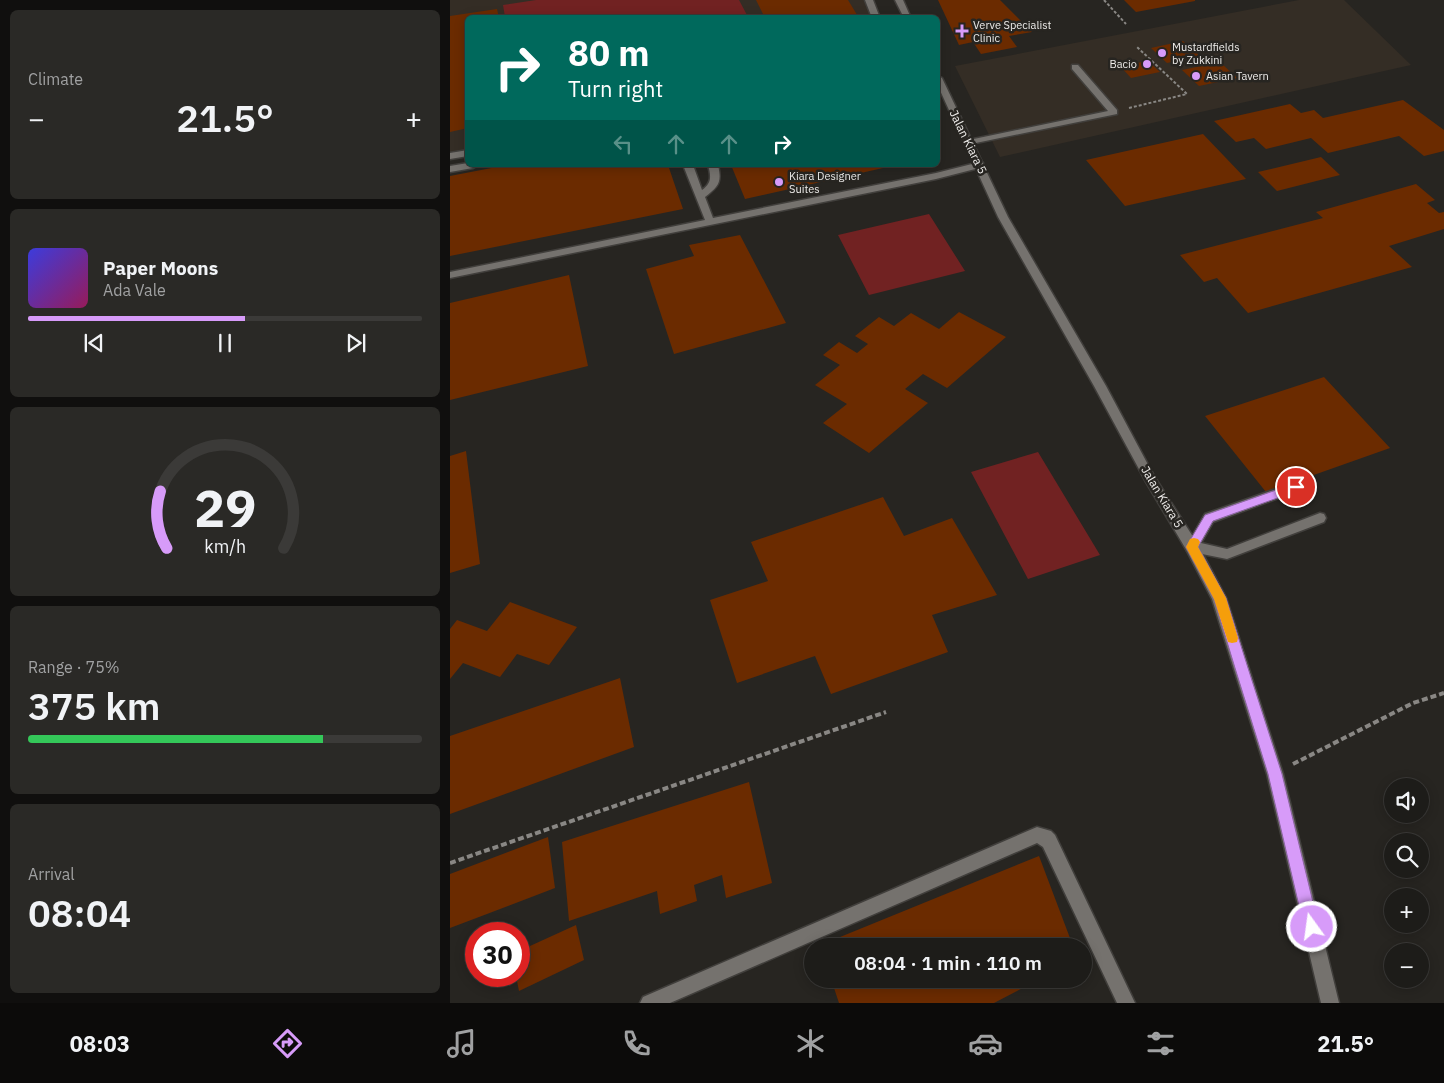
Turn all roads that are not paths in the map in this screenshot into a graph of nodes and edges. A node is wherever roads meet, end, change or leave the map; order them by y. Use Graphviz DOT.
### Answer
graph roads {
  1 [pos="869,0"];
  2 [pos="899,0"];
  3 [pos="875,15"];
  4 [pos="906,15"];
  5 [pos="1074,67"];
  6 [pos="940,82"];
  7 [pos="969,143"];
  8 [pos="465,153"];
  9 [pos="450,156"];
  10 [pos="980,165"];
  11 [pos="465,166"];
  12 [pos="689,167"];
  13 [pos="714,167"];
  14 [pos="931,167"];
  15 [pos="450,169"];
  16 [pos="936,176"];
  17 [pos="700,196"];
  18 [pos="710,222"];
  19 [pos="450,275"];
  20 [pos="1296,487"];
  21 [pos="1320,518"];
  22 [pos="1192,547"];
  23 [pos="650,1003"];
  24 [pos="1126,1003"];
  25 [pos="1330,1003"];
  1 -- 3 [label="street"];
  2 -- 4 [label="street"];
  5 -- 7 [label="street"];
  6 -- 7 [label="street, Jalan Kiara 5"];
  7 -- 10 [label="street, Jalan Kiara 5"];
  8 -- 9 [label="street"];
  10 -- 16 [label="street"];
  10 -- 22 [label="street, Jalan Kiara 5"];
  11 -- 15 [label="street"];
  12 -- 17 [label="street"];
  13 -- 17 [label="street"];
  14 -- 16 [label="street"];
  16 -- 18 [label="street"];
  17 -- 18 [label="street"];
  18 -- 19 [label="street"];
  20 -- 22 [label="street"];
  21 -- 22 [label="street"];
  22 -- 25 [label="street, Jalan Kiara 5"];
  23 -- 24 [label="street"];
}
